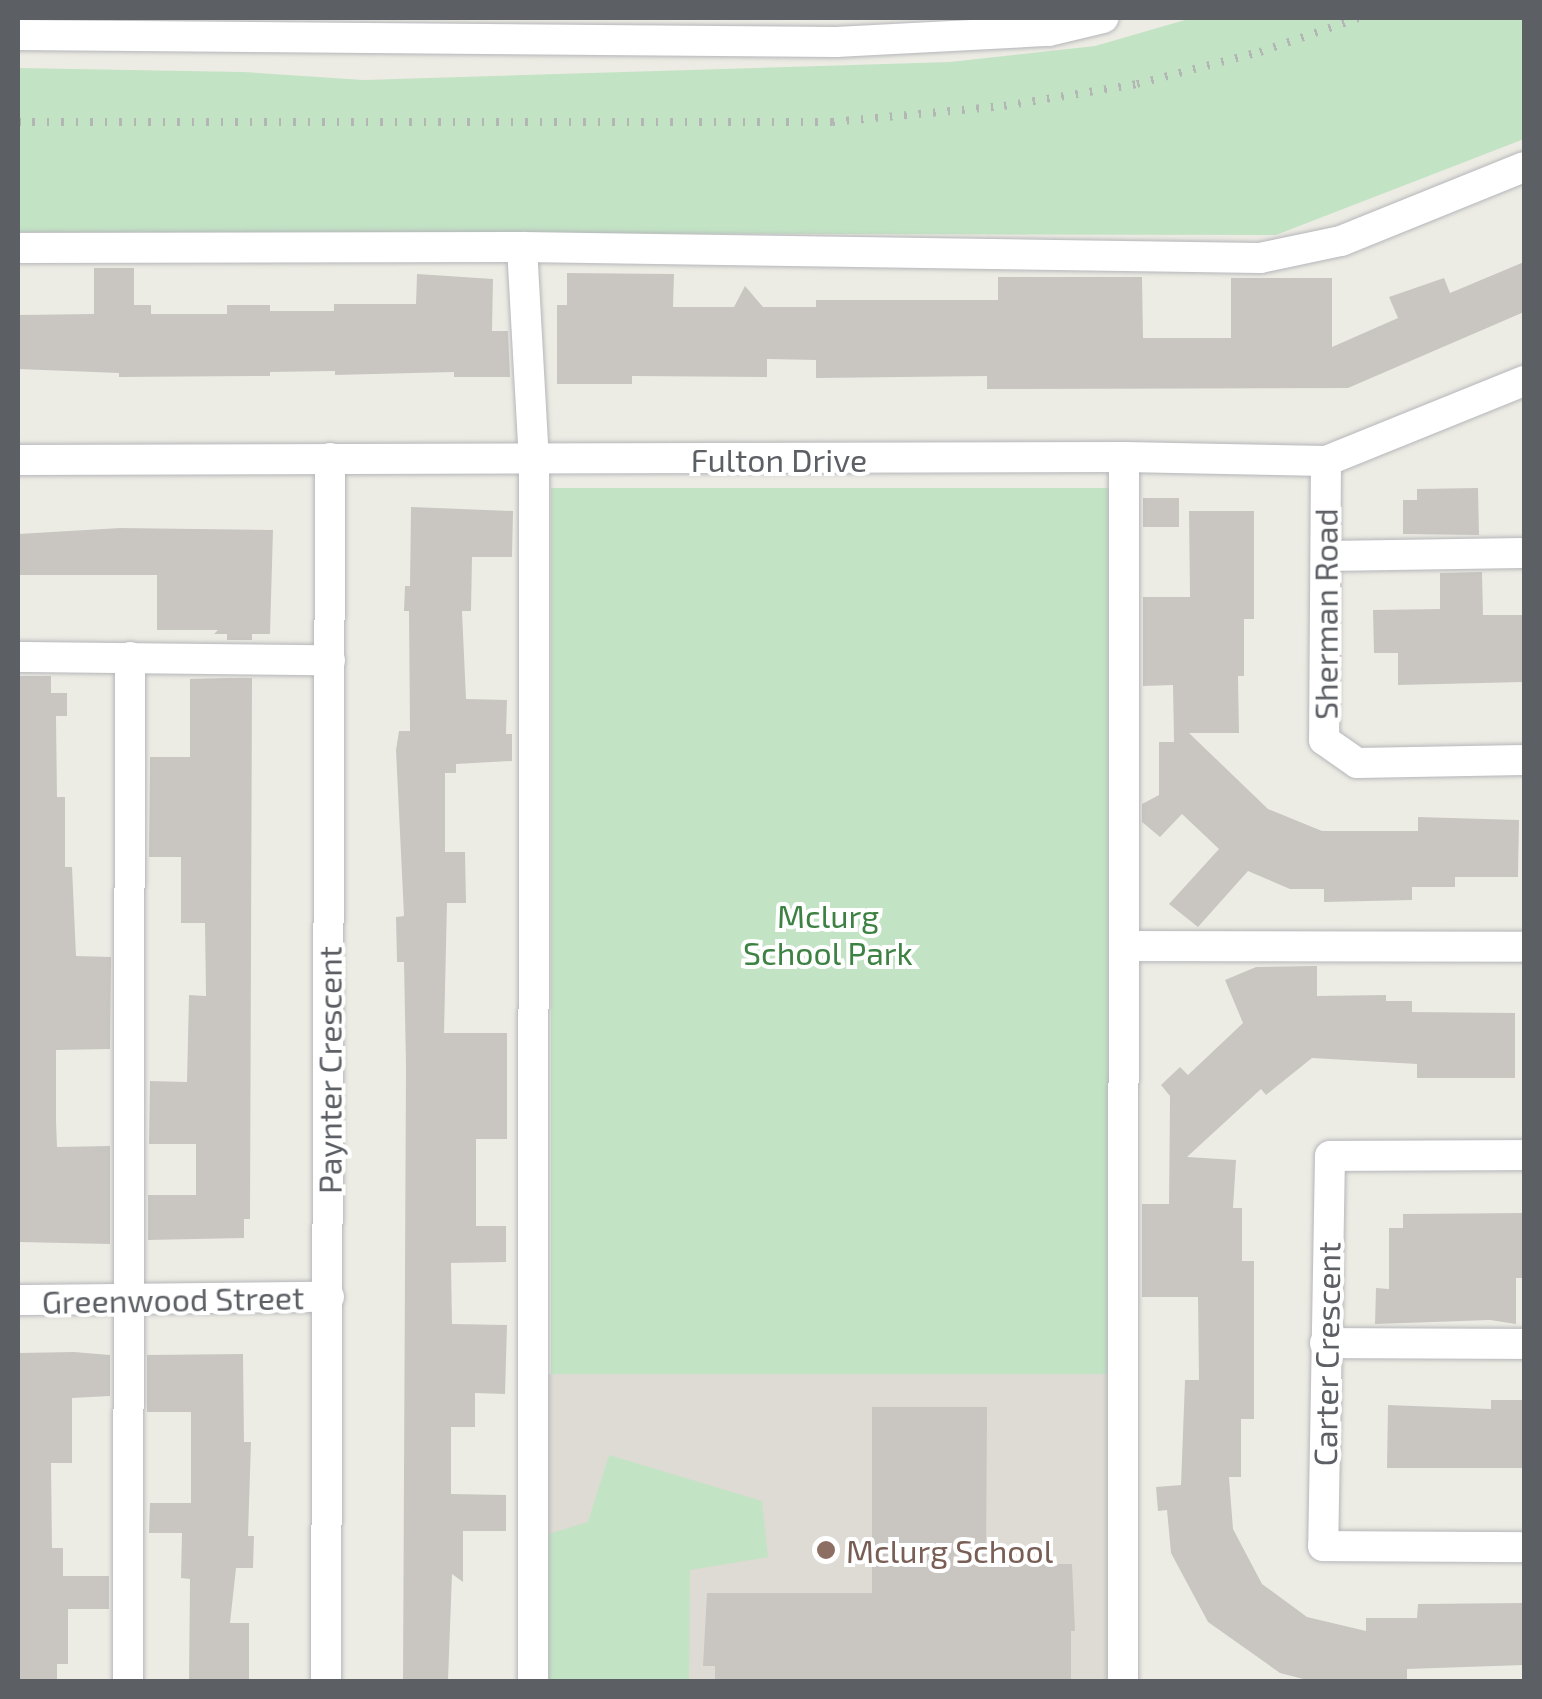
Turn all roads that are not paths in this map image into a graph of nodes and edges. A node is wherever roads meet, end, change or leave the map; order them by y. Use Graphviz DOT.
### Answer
graph roads {
  1 [pos="1103,18"];
  2 [pos="836,30"];
  3 [pos="18,35"];
  4 [pos="1524,167"];
  5 [pos="522,247"];
  6 [pos="18,248"];
  7 [pos="1524,382"];
  8 [pos="1124,457"];
  9 [pos="330,458"];
  10 [pos="18,460"];
  11 [pos="534,460"];
  12 [pos="1326,461"];
  13 [pos="1524,553"];
  14 [pos="1326,556"];
  15 [pos="18,656"];
  16 [pos="130,657"];
  17 [pos="330,660"];
  18 [pos="1524,760"];
  19 [pos="1124,946"];
  20 [pos="1524,947"];
  21 [pos="1524,1155"];
  22 [pos="328,1297"];
  23 [pos="127,1299"];
  24 [pos="18,1300"];
  25 [pos="1325,1343"];
  26 [pos="1524,1344"];
  27 [pos="1524,1547"];
  28 [pos="128,1682"];
  29 [pos="326,1682"];
  30 [pos="533,1682"];
  31 [pos="1123,1682"];
  1 -- 2 [label="street"];
  2 -- 3 [label="street"];
  4 -- 5 [label="street"];
  5 -- 6 [label="street"];
  5 -- 11 [label="street"];
  7 -- 12 [label="street, Fulton Drive"];
  8 -- 11 [label="street, Fulton Drive"];
  8 -- 12 [label="street, Fulton Drive"];
  8 -- 19 [label="street"];
  9 -- 10 [label="street, Fulton Drive"];
  9 -- 11 [label="street, Fulton Drive"];
  9 -- 17 [label="street, Paynter Crescent"];
  11 -- 30 [label="street"];
  12 -- 14 [label="street, Sherman Road"];
  13 -- 14 [label="street"];
  14 -- 18 [label="street, Sherman Road"];
  15 -- 16 [label="street"];
  16 -- 17 [label="street"];
  16 -- 23 [label="street"];
  17 -- 22 [label="street, Paynter Crescent"];
  19 -- 20 [label="street"];
  19 -- 31 [label="street"];
  21 -- 25 [label="street, Carter Crescent"];
  22 -- 23 [label="street, Greenwood Street"];
  22 -- 29 [label="street, Paynter Crescent"];
  23 -- 24 [label="street, Greenwood Street"];
  23 -- 28 [label="street"];
  25 -- 26 [label="street"];
  25 -- 27 [label="street, Carter Crescent"];
}
